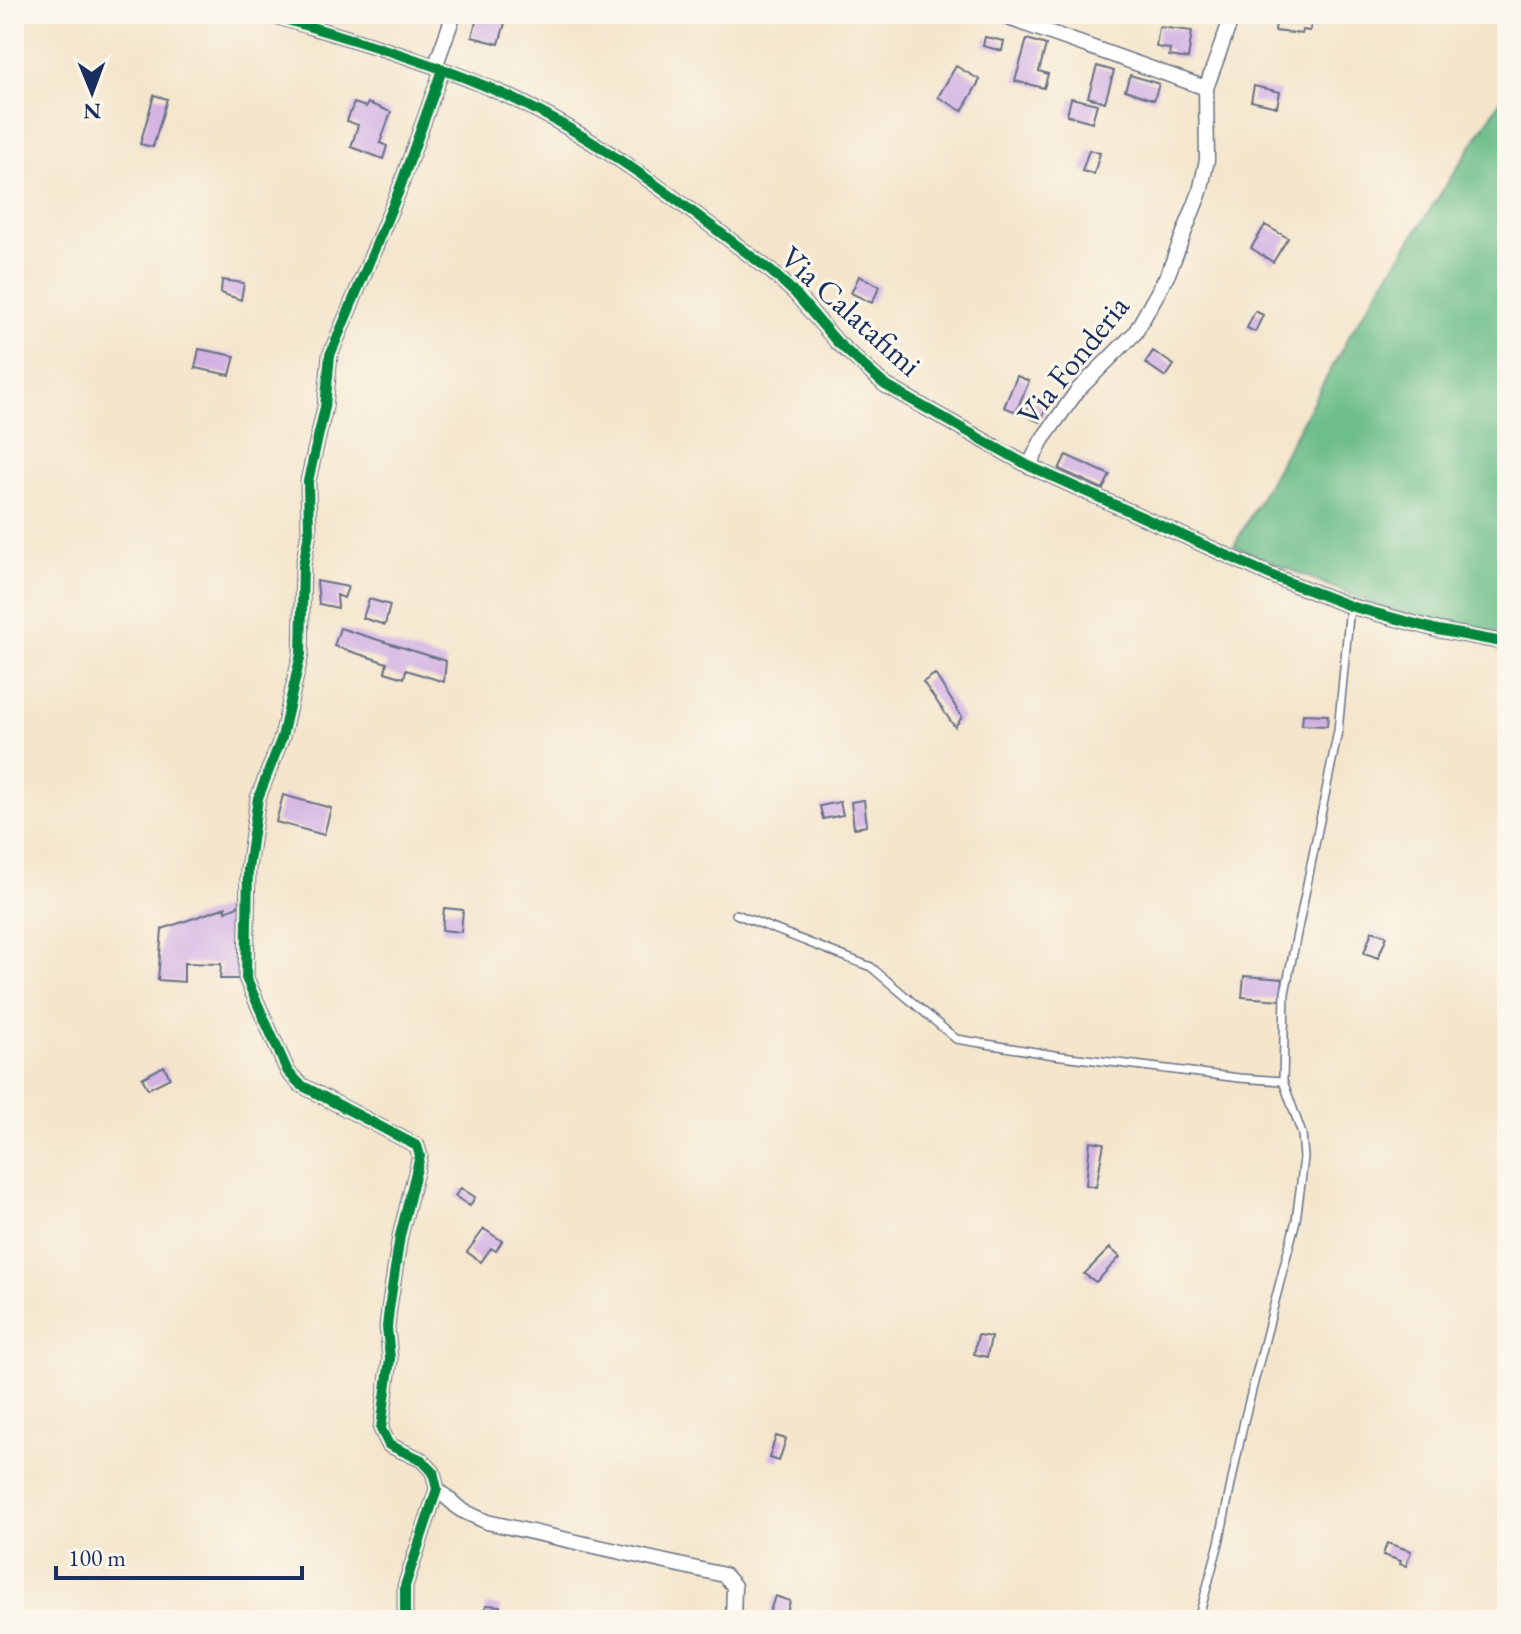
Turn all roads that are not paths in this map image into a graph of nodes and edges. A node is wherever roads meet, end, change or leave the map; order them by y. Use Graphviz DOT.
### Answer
graph roads {
  1 [pos="268,14"];
  2 [pos="454,14"];
  3 [pos="997,14"];
  4 [pos="1233,14"];
  5 [pos="438,69"];
  6 [pos="1206,88"];
  7 [pos="1029,466"];
  8 [pos="1350,606"];
  9 [pos="1507,643"];
  10 [pos="736,914"];
  11 [pos="1283,1081"];
  12 [pos="437,1489"];
  13 [pos="405,1620"];
  14 [pos="733,1620"];
  15 [pos="1198,1620"];
  1 -- 5 [label="street, Via Calatafimi"];
  2 -- 5 [label="street"];
  3 -- 6 [label="street"];
  4 -- 6 [label="street, Via Fonderia"];
  5 -- 7 [label="street, Via Calatafimi"];
  5 -- 12 [label="street"];
  6 -- 7 [label="street, Via Fonderia"];
  7 -- 8 [label="street, Via Calatafimi"];
  8 -- 9 [label="street, Via Calatafimi"];
  8 -- 11 [label="lane"];
  10 -- 11 [label="lane"];
  11 -- 15 [label="lane"];
  12 -- 13 [label="street"];
  12 -- 14 [label="street"];
}
